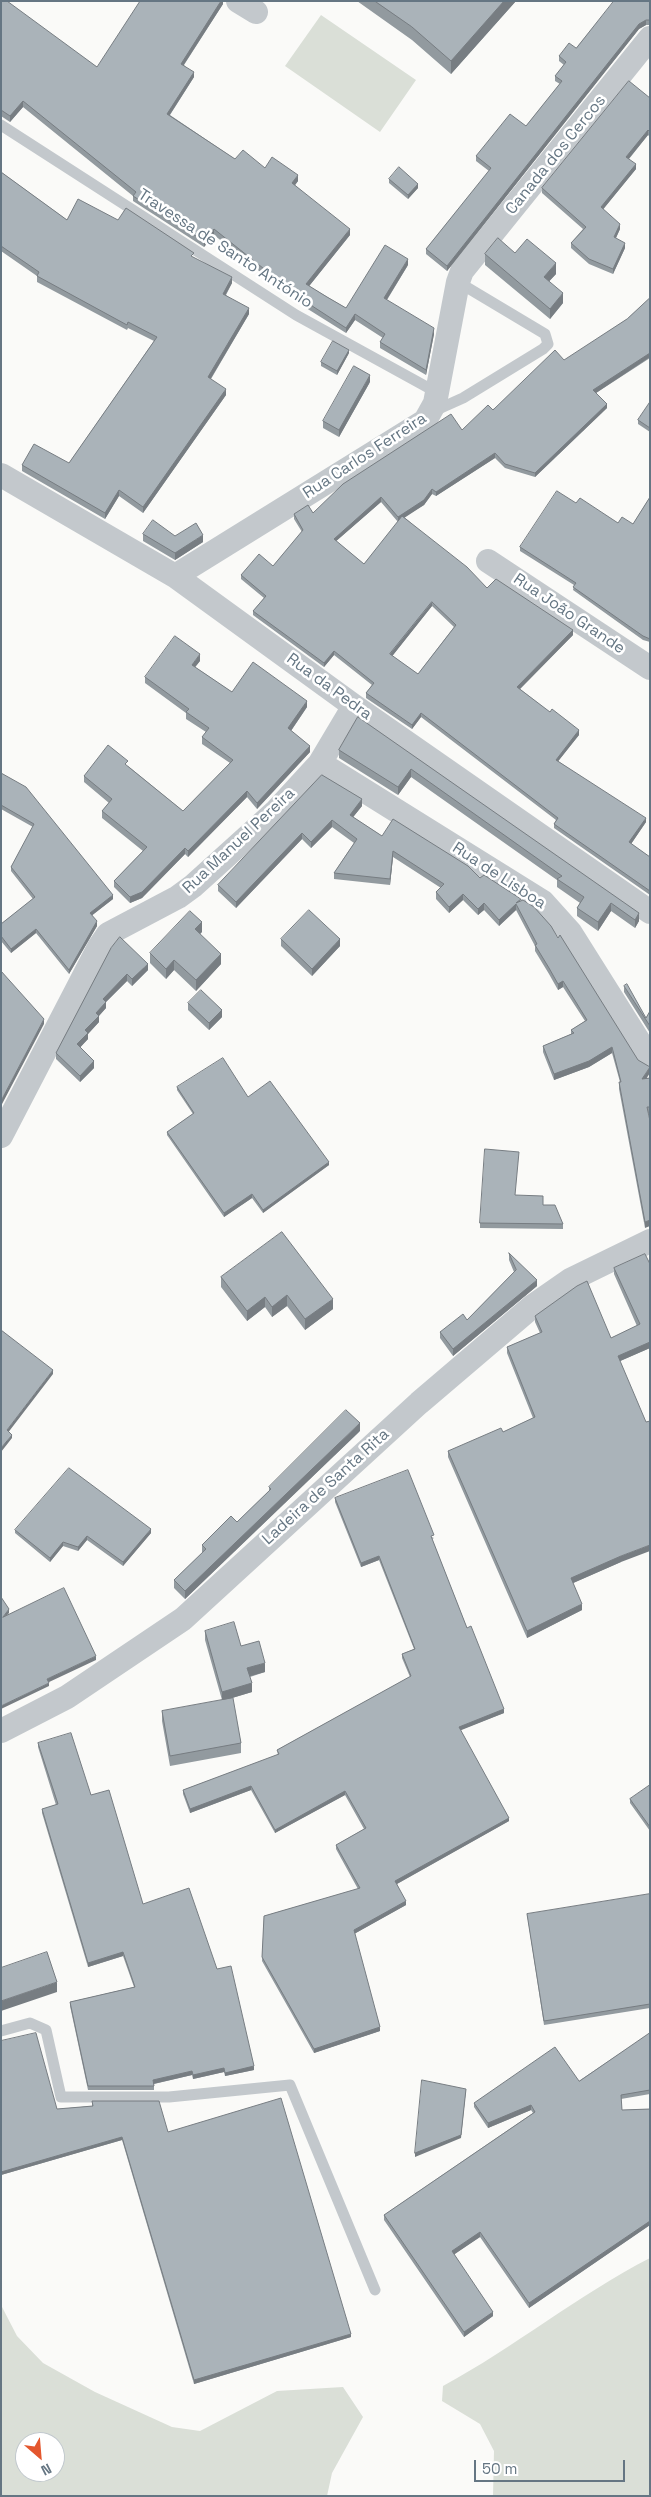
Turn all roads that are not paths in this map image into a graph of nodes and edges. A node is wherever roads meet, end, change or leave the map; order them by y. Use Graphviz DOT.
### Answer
graph roads {
  1 [pos="650,38"];
  2 [pos="1,125"];
  3 [pos="460,277"];
  4 [pos="434,402"];
  5 [pos="1,475"];
  6 [pos="488,560"];
  7 [pos="175,576"];
  8 [pos="650,668"];
  9 [pos="354,706"];
  10 [pos="320,763"];
  11 [pos="650,912"];
  12 [pos="650,1059"];
  13 [pos="1,1136"];
  14 [pos="650,1241"];
  15 [pos="1,1731"];
  16 [pos="1,2031"];
  17 [pos="375,2290"];
  1 -- 3 [label="street, Canada dos Cercos"];
  2 -- 4 [label="lane, Travessa de Santo António"];
  3 -- 4 [label="street, Rua Carlos Ferreira"];
  3 -- 4 [label="lane"];
  4 -- 7 [label="street, Rua Carlos Ferreira"];
  5 -- 7 [label="street, Rua da Pedra"];
  6 -- 8 [label="street, Rua João Grande"];
  7 -- 9 [label="street, Rua da Pedra"];
  9 -- 10 [label="street, Rua Manuel Pereira"];
  9 -- 11 [label="street, Rua da Pedra"];
  10 -- 12 [label="street, Rua de Lisboa"];
  10 -- 13 [label="street, Rua Manuel Pereira"];
  14 -- 15 [label="street, Ladeira de Santa Rita"];
  16 -- 17 [label="lane"];
}
